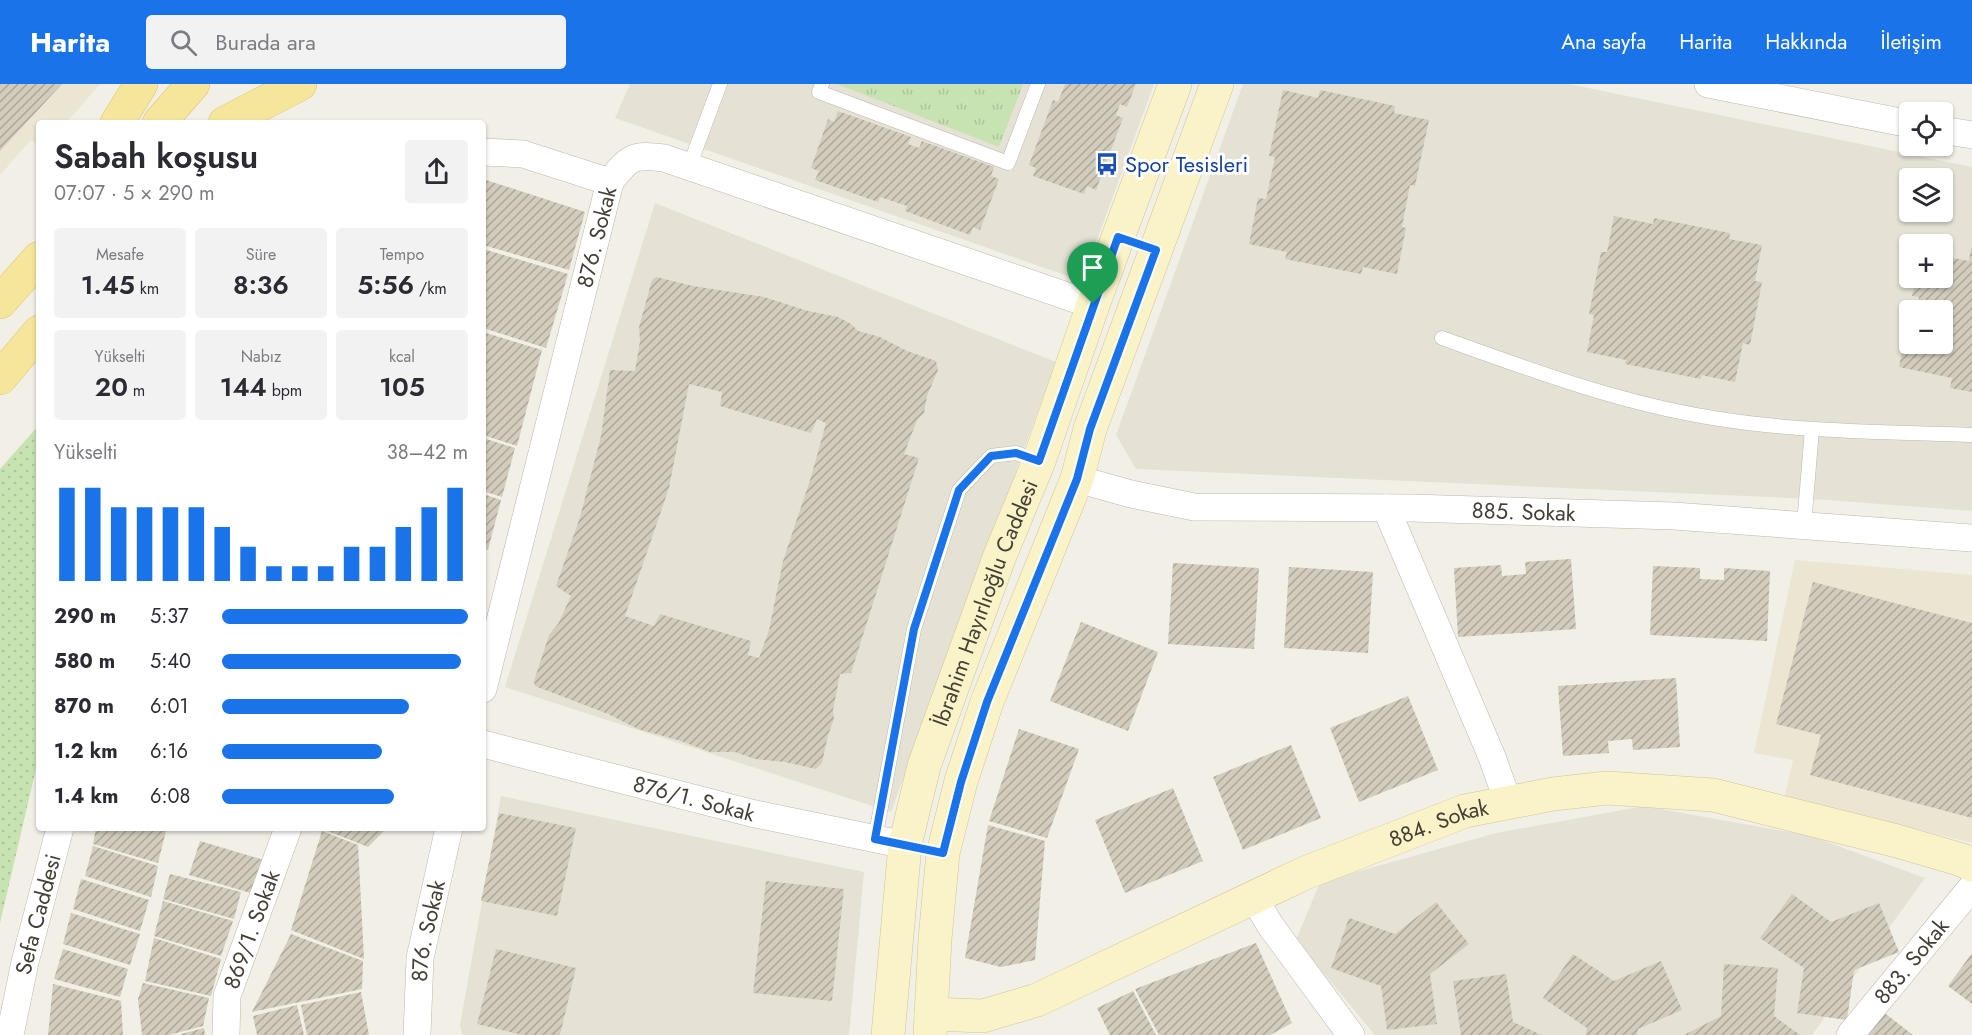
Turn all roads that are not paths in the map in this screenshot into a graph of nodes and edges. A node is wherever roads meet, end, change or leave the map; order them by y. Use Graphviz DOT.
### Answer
graph roads {
  1 [pos="141,84"];
  2 [pos="193,84"];
  3 [pos="252,84"];
  4 [pos="300,84"];
  5 [pos="720,84"];
  6 [pos="822,84"];
  7 [pos="1038,84"];
  8 [pos="1175,84"];
  9 [pos="1217,84"];
  10 [pos="1708,84"];
  11 [pos="119,120"];
  12 [pos="162,120"];
  13 [pos="220,120"];
  14 [pos="231,120"];
  15 [pos="1899,122"];
  16 [pos="1953,132"];
  17 [pos="1972,135"];
  18 [pos="486,152"];
  19 [pos="689,166"];
  20 [pos="610,182"];
  21 [pos="1118,237"];
  22 [pos="1156,250"];
  23 [pos="36,261"];
  24 [pos="0,302"];
  25 [pos="1093,304"];
  26 [pos="36,336"];
  27 [pos="1442,338"];
  28 [pos="0,378"];
  29 [pos="1812,429"];
  30 [pos="1972,435"];
  31 [pos="1039,461"];
  32 [pos="1077,479"];
  33 [pos="1386,508"];
  34 [pos="1804,525"];
  35 [pos="1972,538"];
  36 [pos="486,677"];
  37 [pos="486,745"];
  38 [pos="1508,802"];
  39 [pos="59,831"];
  40 [pos="287,831"];
  41 [pos="448,831"];
  42 [pos="890,842"];
  43 [pos="943,853"];
  44 [pos="1972,865"];
  45 [pos="1972,887"];
  46 [pos="1253,897"];
  47 [pos="930,1025"];
  48 [pos="10,1035"];
  49 [pos="226,1035"];
  50 [pos="417,1035"];
  51 [pos="888,1035"];
  52 [pos="1351,1035"];
  53 [pos="1850,1035"];
  1 -- 11 [label="main road"];
  2 -- 12 [label="main road"];
  3 -- 13 [label="main road"];
  4 -- 14 [label="main road"];
  5 -- 19 [label="lane"];
  6 -- 7 [label="lane"];
  8 -- 21 [label="street, İbrahim Hayırlıoğlu Caddesi"];
  9 -- 22 [label="street, İbrahim Hayırlıoğlu Caddesi"];
  10 -- 15 [label="street"];
  16 -- 17 [label="street"];
  18 -- 20 [label="street"];
  19 -- 20 [label="street, 876. Sokak"];
  19 -- 25 [label="street, 876. Sokak"];
  20 -- 36 [label="street, 876. Sokak"];
  21 -- 22 [label="street"];
  21 -- 25 [label="street, İbrahim Hayırlıoğlu Caddesi"];
  22 -- 32 [label="street, İbrahim Hayırlıoğlu Caddesi"];
  23 -- 24 [label="main road"];
  25 -- 31 [label="street, İbrahim Hayırlıoğlu Caddesi"];
  26 -- 28 [label="main road"];
  27 -- 29 [label="lane"];
  29 -- 30 [label="lane"];
  29 -- 34 [label="lane"];
  31 -- 32 [label="street"];
  31 -- 42 [label="street, İbrahim Hayırlıoğlu Caddesi"];
  31 -- 42 [label="lane"];
  32 -- 33 [label="street, 885. Sokak"];
  32 -- 43 [label="street, İbrahim Hayırlıoğlu Caddesi"];
  33 -- 34 [label="street, 885. Sokak"];
  33 -- 38 [label="street"];
  34 -- 35 [label="street, 885. Sokak"];
  37 -- 42 [label="street, 876/1. Sokak"];
  38 -- 44 [label="street, 884. Sokak"];
  38 -- 46 [label="street, 884. Sokak"];
  39 -- 48 [label="street, Sefa Caddesi"];
  40 -- 49 [label="street, 869/1. Sokak"];
  41 -- 50 [label="street, 876. Sokak"];
  42 -- 43 [label="street"];
  42 -- 51 [label="street, İbrahim Hayırlıoğlu Caddesi"];
  43 -- 47 [label="street, İbrahim Hayırlıoğlu Caddesi"];
  45 -- 53 [label="street, 883. Sokak"];
  46 -- 47 [label="street, 884. Sokak"];
  46 -- 52 [label="street"];
}
